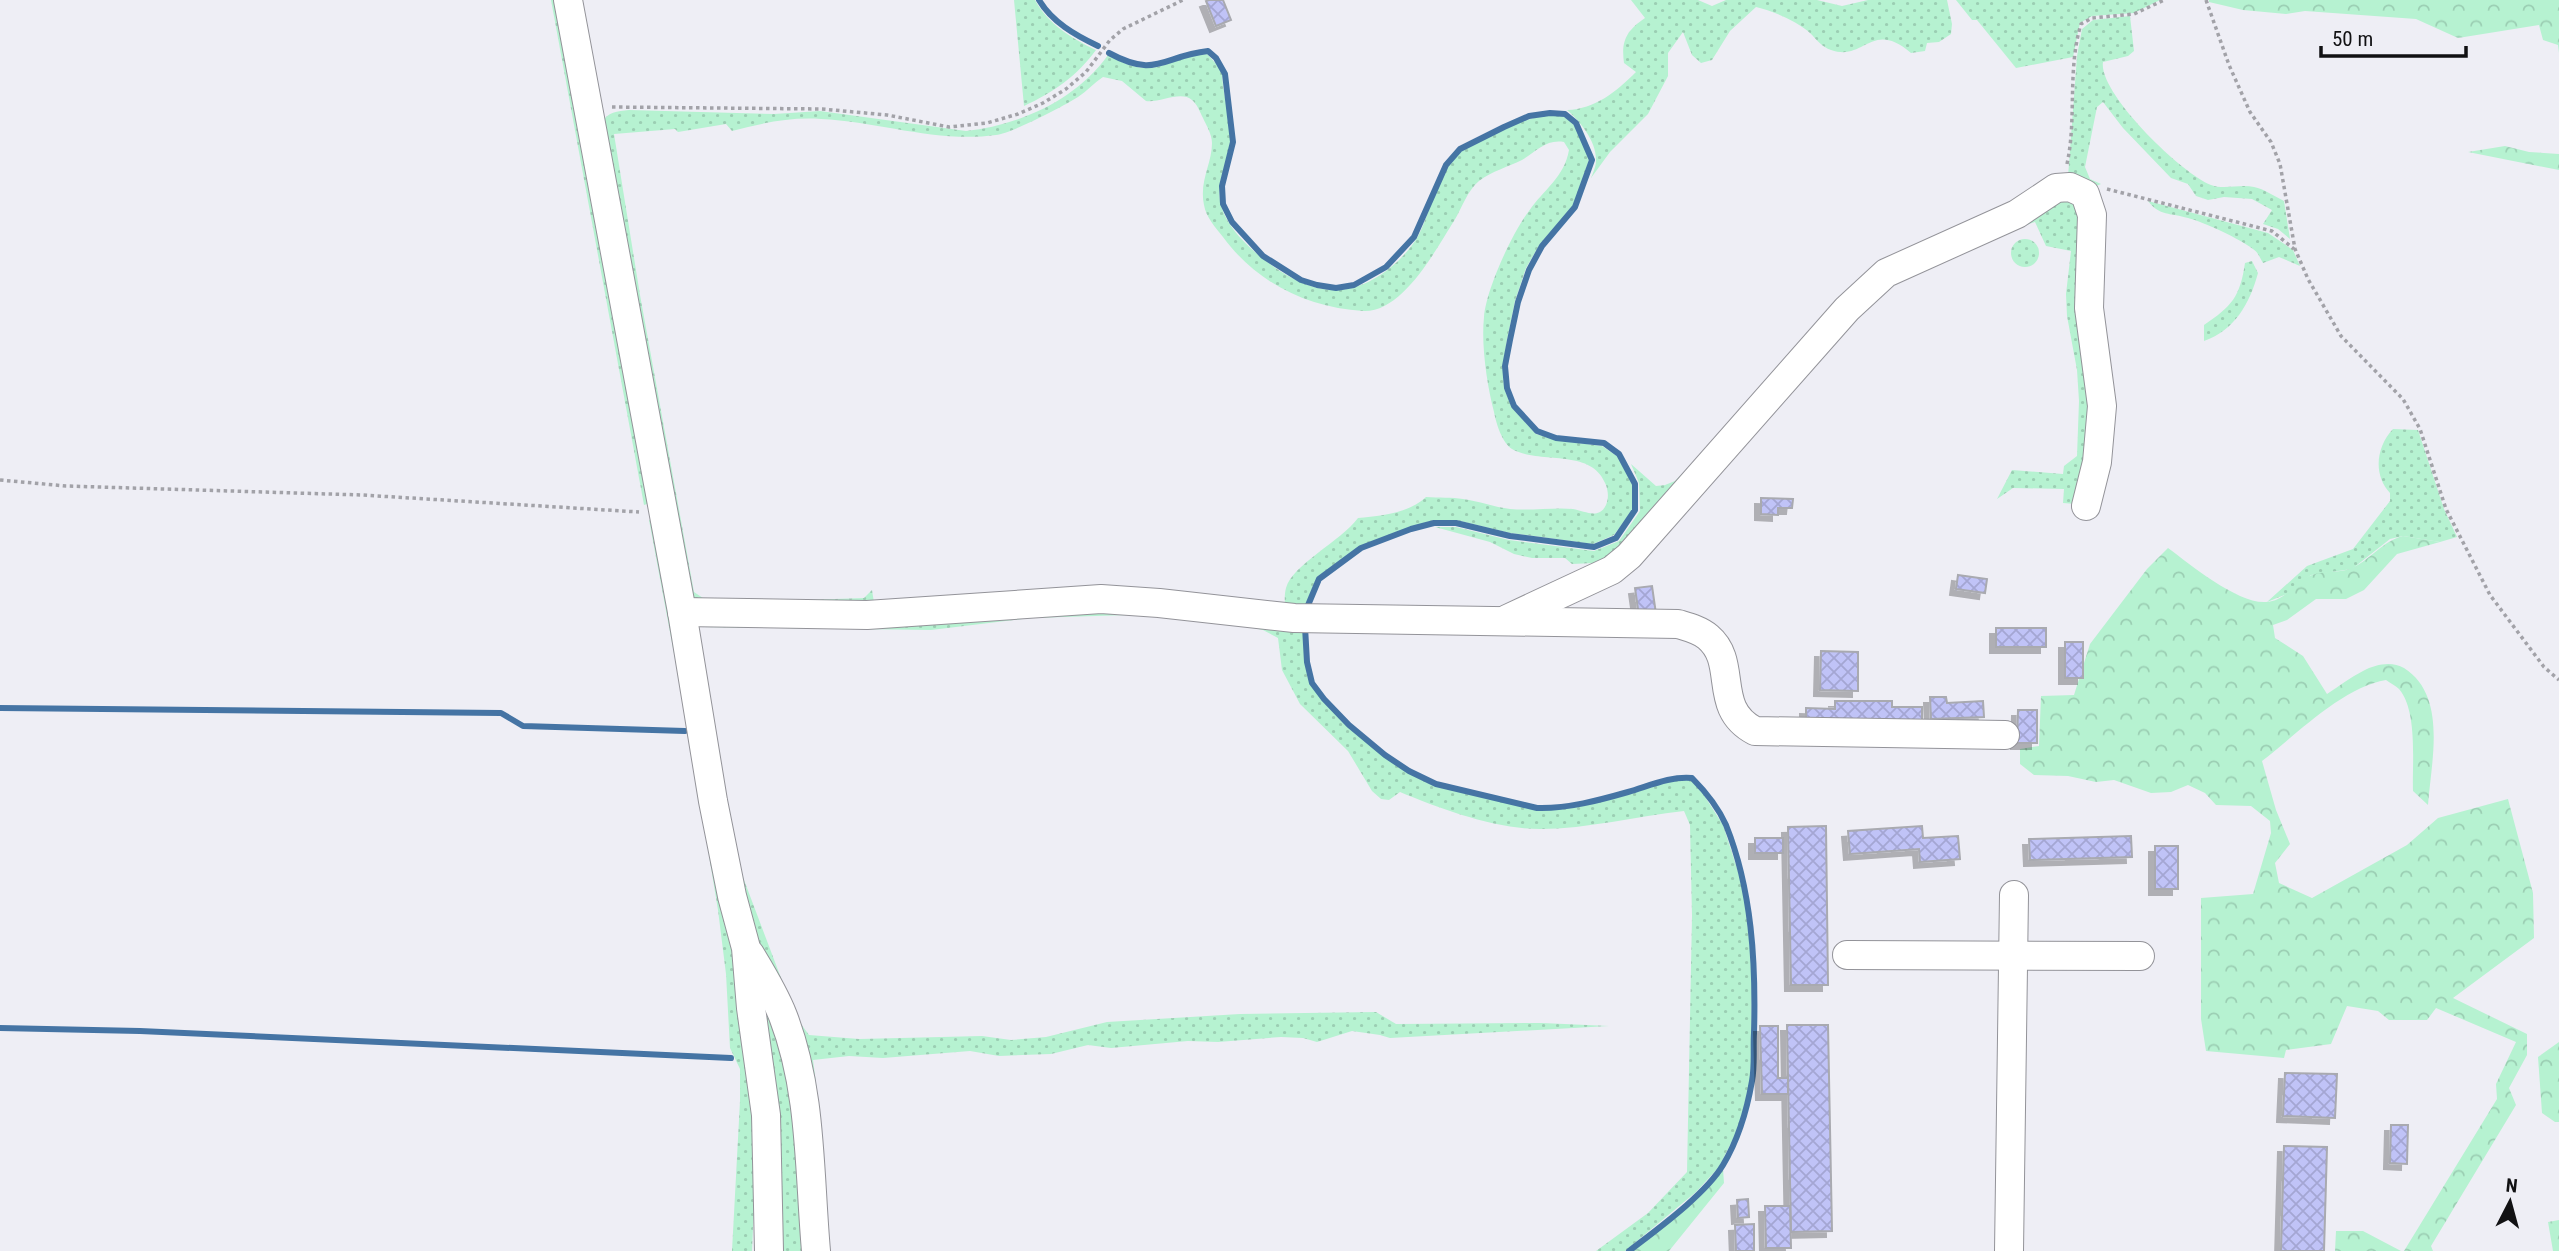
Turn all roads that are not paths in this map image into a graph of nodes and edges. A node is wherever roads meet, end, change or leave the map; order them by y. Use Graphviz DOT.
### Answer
graph roads {
  1 [pos="568,0"];
  2 [pos="2086,506"];
  3 [pos="681,612"];
  4 [pos="1502,621"];
  5 [pos="2006,735"];
  6 [pos="2014,895"];
  7 [pos="746,948"];
  8 [pos="2013,955"];
  9 [pos="1847,956"];
  10 [pos="2140,956"];
  11 [pos="769,1251"];
  12 [pos="816,1251"];
  13 [pos="2009,1251"];
  1 -- 3 [label="street"];
  2 -- 4 [label="street"];
  3 -- 4 [label="street"];
  3 -- 7 [label="street"];
  4 -- 5 [label="street"];
  6 -- 8 [label="street"];
  7 -- 11 [label="street"];
  7 -- 12 [label="street"];
  8 -- 9 [label="street"];
  8 -- 10 [label="street"];
  8 -- 13 [label="street"];
}
